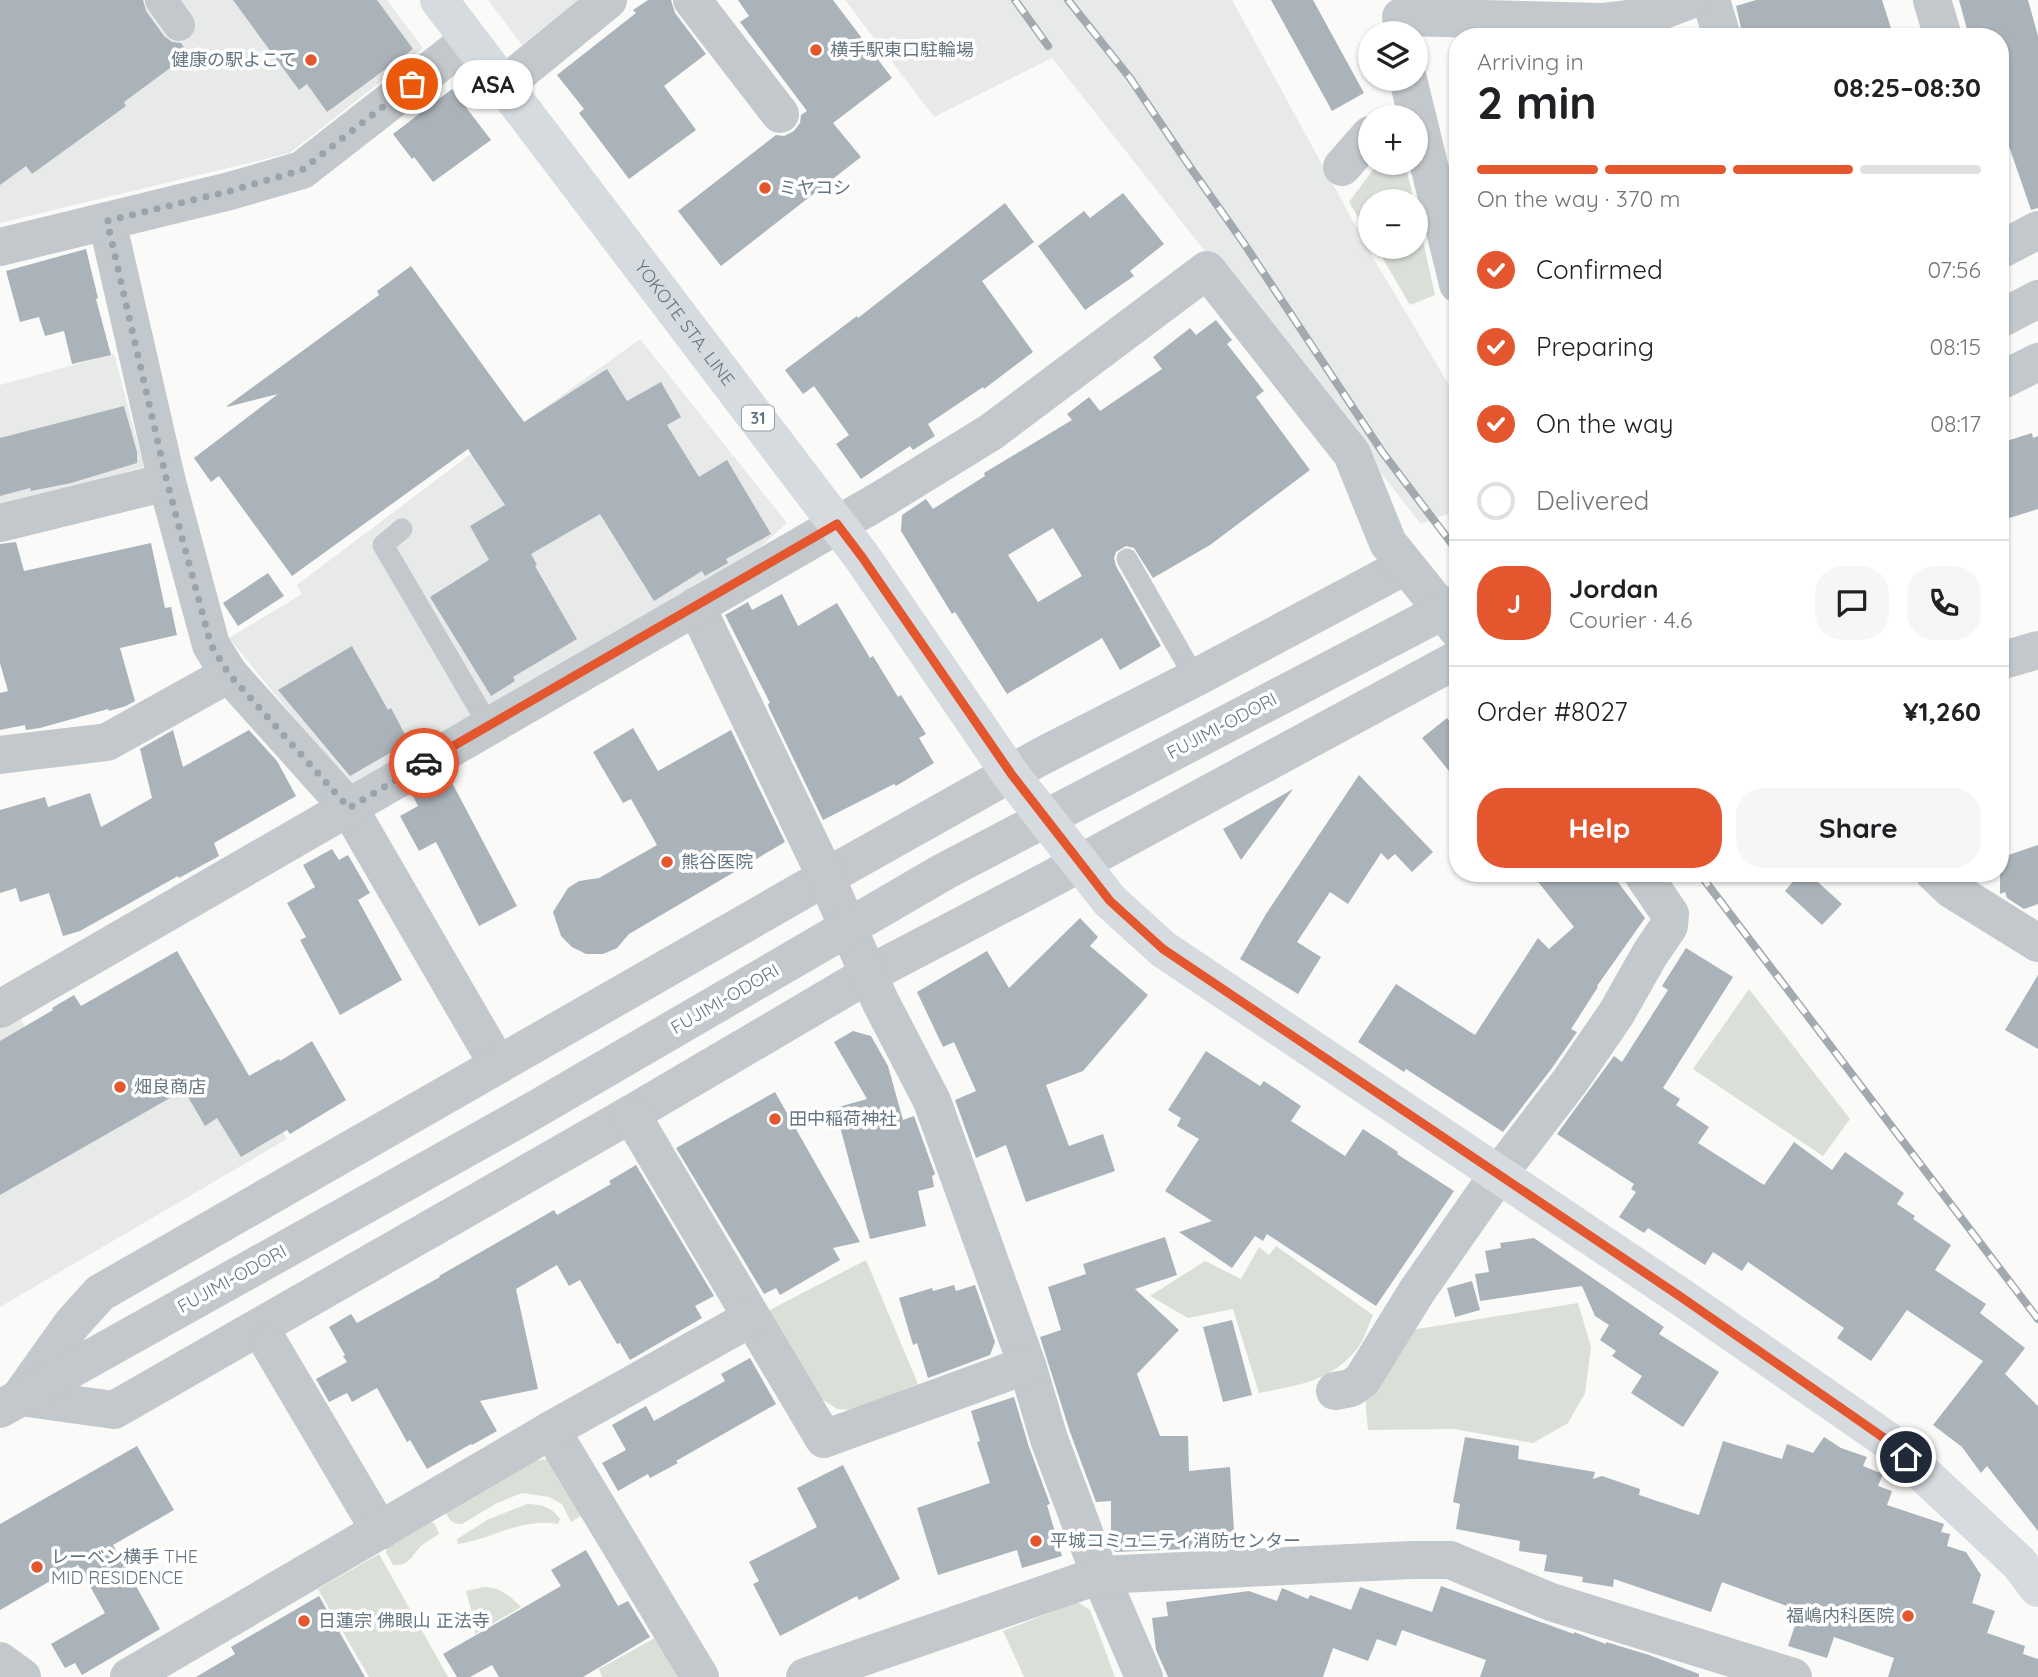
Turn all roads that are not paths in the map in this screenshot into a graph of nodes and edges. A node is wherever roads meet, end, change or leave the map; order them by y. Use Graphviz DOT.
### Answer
graph roads {
  1 [pos="439,0"];
  2 [pos="608,0"];
  3 [pos="692,0"];
  4 [pos="1690,0"];
  5 [pos="1711,0"];
  6 [pos="1932,0"];
  7 [pos="1401,17"];
  8 [pos="1719,28"];
  9 [pos="1941,28"];
  10 [pos="469,40"];
  11 [pos="504,85"];
  12 [pos="1411,91"];
  13 [pos="780,114"];
  14 [pos="1358,149"];
  15 [pos="1342,167"];
  16 [pos="107,221"];
  17 [pos="1449,225"];
  18 [pos="0,247"];
  19 [pos="2038,299"];
  20 [pos="2009,314"];
  21 [pos="2038,362"];
  22 [pos="2009,377"];
  23 [pos="167,482"];
  24 [pos="0,523"];
  25 [pos="837,524"];
  26 [pos="402,529"];
  27 [pos="1127,559"];
  28 [pos="1405,566"];
  29 [pos="696,606"];
  30 [pos="1449,608"];
  31 [pos="1449,619"];
  32 [pos="2038,650"];
  33 [pos="2009,658"];
  34 [pos="1449,664"];
  35 [pos="229,674"];
  36 [pos="1195,678"];
  37 [pos="489,726"];
  38 [pos="0,755"];
  39 [pos="1012,775"];
  40 [pos="349,808"];
  41 [pos="1079,863"];
  42 [pos="826,877"];
  43 [pos="1648,882"];
  44 [pos="1944,882"];
  45 [pos="2038,943"];
  46 [pos="869,974"];
  47 [pos="0,1009"];
  48 [pos="498,1065"];
  49 [pos="631,1114"];
  50 [pos="1498,1175"];
  51 [pos="751,1318"];
  52 [pos="270,1345"];
  53 [pos="1027,1365"];
  54 [pos="1335,1391"];
  55 [pos="10,1403"];
  56 [pos="551,1430"];
  57 [pos="380,1531"];
  58 [pos="1100,1575"];
  59 [pos="2038,1588"];
  60 [pos="0,1661"];
  61 [pos="1775,1674"];
  62 [pos="22,1677"];
  63 [pos="129,1677"];
  64 [pos="700,1677"];
  65 [pos="805,1677"];
  66 [pos="1144,1677"];
  1 -- 10 [label="main road, YOKOTE STA. LINE / 31"];
  2 -- 11 [label="street"];
  3 -- 13 [label="street"];
  4 -- 7 [label="street"];
  5 -- 8 [label="street"];
  6 -- 9 [label="street"];
  10 -- 11 [label="main road, YOKOTE STA. LINE / 31"];
  10 -- 16 [label="street"];
  11 -- 25 [label="main road, YOKOTE STA. LINE / 31"];
  12 -- 17 [label="street"];
  14 -- 15 [label="street"];
  16 -- 18 [label="street"];
  16 -- 23 [label="street"];
  19 -- 20 [label="street"];
  21 -- 22 [label="street"];
  23 -- 24 [label="street"];
  23 -- 35 [label="street"];
  25 -- 28 [label="street"];
  25 -- 29 [label="street"];
  25 -- 39 [label="main road, YOKOTE STA. LINE / 31"];
  26 -- 37 [label="lane"];
  27 -- 36 [label="lane"];
  28 -- 31 [label="street"];
  28 -- 36 [label="street"];
  29 -- 37 [label="street"];
  29 -- 42 [label="street"];
  30 -- 55 [label="street, FUJIMI-ODORI"];
  32 -- 33 [label="street"];
  34 -- 41 [label="street"];
  35 -- 38 [label="street"];
  35 -- 40 [label="street"];
  36 -- 39 [label="street"];
  37 -- 40 [label="street"];
  39 -- 41 [label="main road, YOKOTE STA. LINE / 31"];
  39 -- 42 [label="street"];
  40 -- 47 [label="street"];
  40 -- 48 [label="street"];
  41 -- 46 [label="street"];
  41 -- 50 [label="main road, YOKOTE STA. LINE / 31"];
  42 -- 46 [label="street"];
  42 -- 48 [label="street"];
  43 -- 50 [label="street"];
  44 -- 45 [label="street"];
  46 -- 49 [label="street"];
  46 -- 53 [label="street"];
  48 -- 55 [label="street"];
  49 -- 51 [label="street"];
  49 -- 55 [label="street"];
  50 -- 54 [label="street"];
  50 -- 59 [label="main road, YOKOTE STA. LINE / 31"];
  51 -- 53 [label="street"];
  51 -- 56 [label="street"];
  52 -- 57 [label="street"];
  53 -- 58 [label="street"];
  56 -- 57 [label="street"];
  56 -- 64 [label="street"];
  57 -- 63 [label="street"];
  58 -- 61 [label="street"];
  58 -- 65 [label="street"];
  58 -- 66 [label="street"];
  60 -- 62 [label="street"];
}
